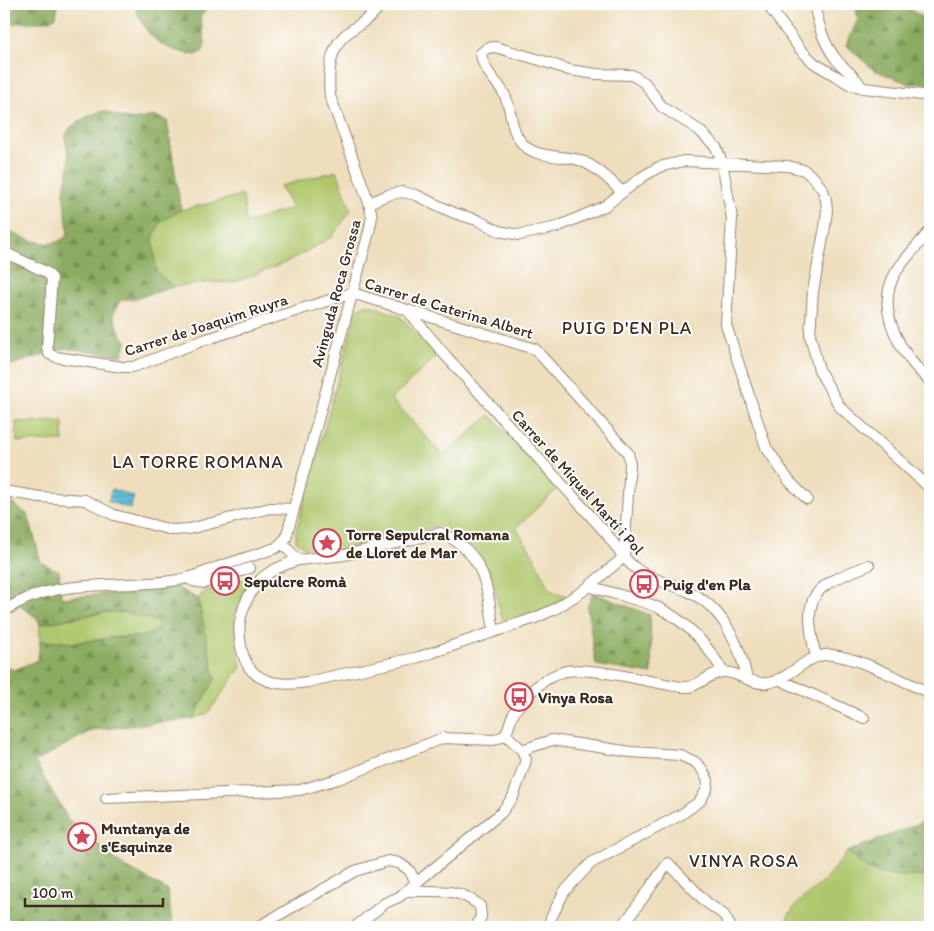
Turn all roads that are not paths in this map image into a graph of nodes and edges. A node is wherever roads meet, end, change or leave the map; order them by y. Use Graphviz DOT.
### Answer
graph roads {
  1 [pos="381,4"];
  2 [pos="767,4"];
  3 [pos="814,4"];
  4 [pos="862,88"];
  5 [pos="930,96"];
  6 [pos="722,162"];
  7 [pos="622,192"];
  8 [pos="369,203"];
  9 [pos="930,231"];
  10 [pos="4,252"];
  11 [pos="352,293"];
  12 [pos="408,311"];
  13 [pos="930,381"];
  14 [pos="930,488"];
  15 [pos="4,491"];
  16 [pos="807,500"];
  17 [pos="294,509"];
  18 [pos="282,543"];
  19 [pos="624,557"];
  20 [pos="298,560"];
  21 [pos="249,563"];
  22 [pos="869,565"];
  23 [pos="256,585"];
  24 [pos="589,586"];
  25 [pos="4,611"];
  26 [pos="494,632"];
  27 [pos="816,657"];
  28 [pos="723,672"];
  29 [pos="747,679"];
  30 [pos="778,679"];
  31 [pos="930,693"];
  32 [pos="864,718"];
  33 [pos="506,735"];
  34 [pos="522,750"];
  35 [pos="106,798"];
  36 [pos="416,882"];
  37 [pos="406,891"];
  38 [pos="258,927"];
  39 [pos="355,927"];
  40 [pos="476,927"];
  41 [pos="548,927"];
  42 [pos="622,927"];
  43 [pos="731,927"];
  1 -- 8 [label="street, Avinguda Roca Grossa"];
  2 -- 4 [label="street"];
  3 -- 4 [label="street"];
  4 -- 5 [label="street"];
  6 -- 7 [label="street"];
  6 -- 7 [label="street"];
  6 -- 14 [label="street"];
  6 -- 16 [label="street"];
  7 -- 8 [label="street"];
  8 -- 11 [label="street, Avinguda Roca Grossa"];
  9 -- 13 [label="street"];
  10 -- 11 [label="street, Carrer de Joaquim Ruyra"];
  11 -- 12 [label="street, Carrer de Caterina Albert"];
  11 -- 17 [label="street, Avinguda Roca Grossa"];
  12 -- 19 [label="street, Carrer de Miquel Martí i Pol"];
  12 -- 19 [label="street, Carrer de Caterina Albert"];
  15 -- 17 [label="street"];
  17 -- 18 [label="street, Avinguda Roca Grossa"];
  18 -- 20 [label="street"];
  18 -- 21 [label="street"];
  19 -- 24 [label="street"];
  19 -- 29 [label="street, Carrer de Miquel Martí i Pol"];
  20 -- 23 [label="street"];
  20 -- 26 [label="street"];
  21 -- 23 [label="street"];
  21 -- 25 [label="street"];
  22 -- 27 [label="street"];
  23 -- 26 [label="street"];
  24 -- 26 [label="street"];
  24 -- 28 [label="street"];
  27 -- 30 [label="street"];
  27 -- 31 [label="street"];
  28 -- 29 [label="street"];
  28 -- 33 [label="street"];
  29 -- 30 [label="street"];
  30 -- 32 [label="street"];
  33 -- 34 [label="street"];
  33 -- 35 [label="street"];
  34 -- 36 [label="street"];
  34 -- 41 [label="street"];
  36 -- 37 [label="street"];
  36 -- 38 [label="street"];
  37 -- 39 [label="street"];
  37 -- 40 [label="street"];
  42 -- 43 [label="street"];
}
